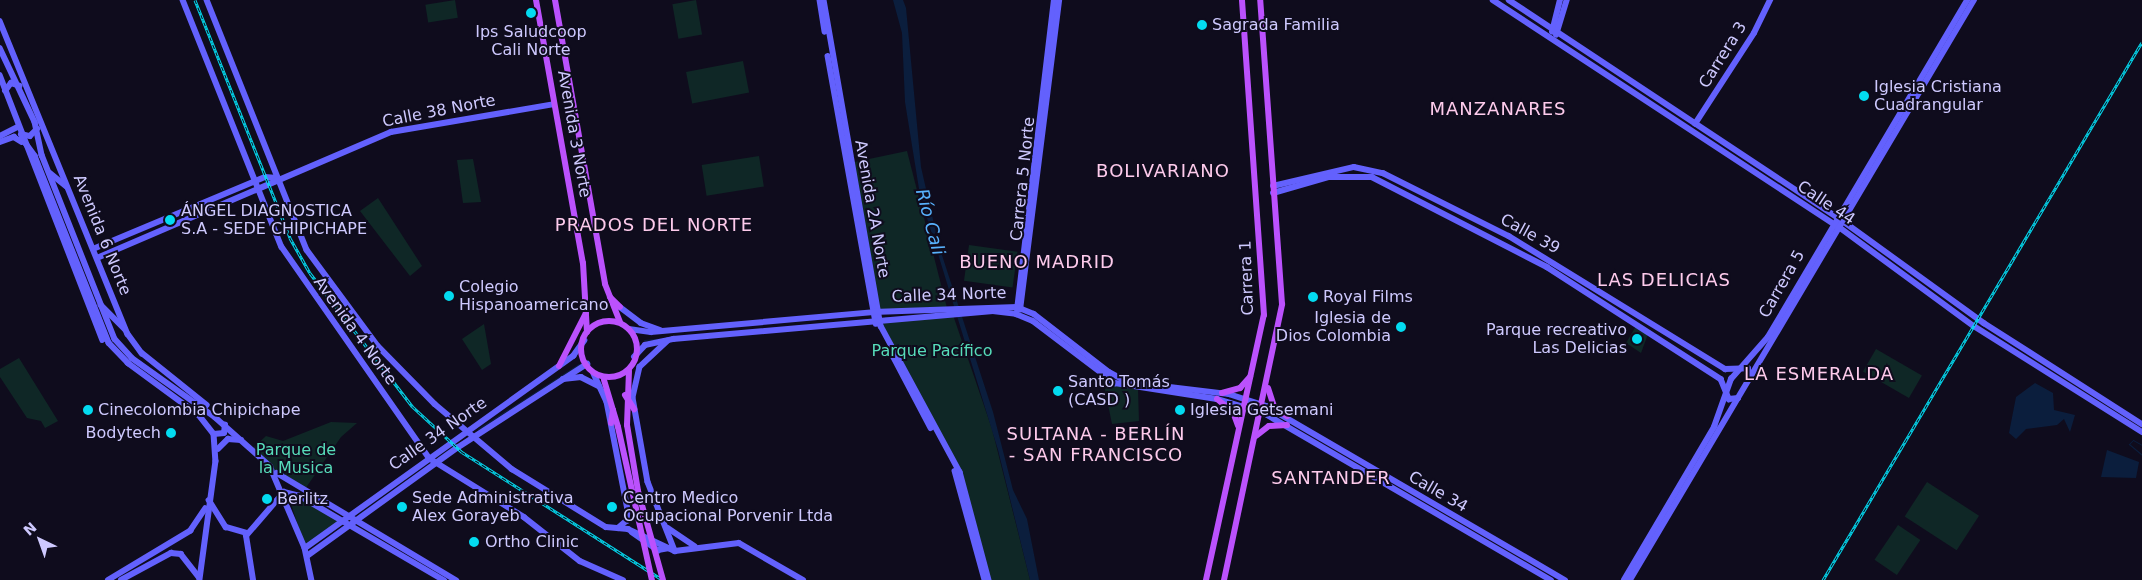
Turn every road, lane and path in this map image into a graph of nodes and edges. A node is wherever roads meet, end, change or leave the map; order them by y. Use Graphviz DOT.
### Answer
graph roads {
  1 [pos="183,0"];
  2 [pos="207,0"];
  3 [pos="536,0"];
  4 [pos="555,0"];
  5 [pos="820,0"];
  6 [pos="824,0"];
  7 [pos="1054,0"];
  8 [pos="1059,0"];
  9 [pos="1242,0"];
  10 [pos="1260,0"];
  11 [pos="1493,0"];
  12 [pos="1508,0"];
  13 [pos="1560,0"];
  14 [pos="1567,0"];
  15 [pos="1770,0"];
  16 [pos="1967,0"];
  17 [pos="1974,0"];
  18 [pos="1556,16"];
  19 [pos="0,21"];
  20 [pos="1541,21"];
  21 [pos="1555,30"];
  22 [pos="1553,38"];
  23 [pos="7,39"];
  24 [pos="1,51"];
  25 [pos="0,75"];
  26 [pos="1625,77"];
  27 [pos="1620,84"];
  28 [pos="20,86"];
  29 [pos="5,91"];
  30 [pos="554,104"];
  31 [pos="1696,124"];
  32 [pos="18,127"];
  33 [pos="37,128"];
  34 [pos="0,136"];
  35 [pos="21,136"];
  36 [pos="0,142"];
  37 [pos="25,146"];
  38 [pos="48,172"];
  39 [pos="1329,173"];
  40 [pos="277,178"];
  41 [pos="256,181"];
  42 [pos="1273,186"];
  43 [pos="68,187"];
  44 [pos="260,190"];
  45 [pos="1274,193"];
  46 [pos="1838,218"];
  47 [pos="1835,224"];
  48 [pos="93,249"];
  49 [pos="97,258"];
  50 [pos="609,296"];
  51 [pos="98,303"];
  52 [pos="620,307"];
  53 [pos="1019,307"];
  54 [pos="966,310"];
  55 [pos="587,312"];
  56 [pos="875,312"];
  57 [pos="1018,314"];
  58 [pos="620,322"];
  59 [pos="878,322"];
  60 [pos="629,329"];
  61 [pos="126,330"];
  62 [pos="667,331"];
  63 [pos="587,332"];
  64 [pos="673,339"];
  65 [pos="584,341"];
  66 [pos="634,357"];
  67 [pos="128,363"];
  68 [pos="1092,363"];
  69 [pos="587,364"];
  70 [pos="559,366"];
  71 [pos="629,369"];
  72 [pos="1738,369"];
  73 [pos="1252,371"];
  74 [pos="1750,378"];
  75 [pos="1268,380"];
  76 [pos="556,381"];
  77 [pos="603,384"];
  78 [pos="1724,392"];
  79 [pos="192,393"];
  80 [pos="625,395"];
  81 [pos="1219,396"];
  82 [pos="1739,397"];
  83 [pos="194,400"];
  84 [pos="1245,402"];
  85 [pos="1263,404"];
  86 [pos="614,406"];
  87 [pos="634,409"];
  88 [pos="1261,412"];
  89 [pos="1287,416"];
  90 [pos="611,423"];
  91 [pos="2142,424"];
  92 [pos="225,425"];
  93 [pos="1286,425"];
  94 [pos="466,431"];
  95 [pos="2142,432"];
  96 [pos="214,434"];
  97 [pos="1238,434"];
  98 [pos="1254,439"];
  99 [pos="475,440"];
  100 [pos="245,442"];
  101 [pos="217,451"];
  102 [pos="429,458"];
  103 [pos="439,465"];
  104 [pos="270,466"];
  105 [pos="284,492"];
  106 [pos="209,500"];
  107 [pos="344,519"];
  108 [pos="351,523"];
  109 [pos="667,526"];
  110 [pos="616,529"];
  111 [pos="247,533"];
  112 [pos="702,547"];
  113 [pos="306,548"];
  114 [pos="672,550"];
  115 [pos="308,556"];
  116 [pos="108,580"];
  117 [pos="121,580"];
  118 [pos="200,580"];
  119 [pos="253,580"];
  120 [pos="312,580"];
  121 [pos="444,580"];
  122 [pos="456,580"];
  123 [pos="623,580"];
  124 [pos="652,580"];
  125 [pos="663,580"];
  126 [pos="803,580"];
  127 [pos="985,580"];
  128 [pos="990,580"];
  129 [pos="1206,580"];
  130 [pos="1224,580"];
  131 [pos="1551,580"];
  132 [pos="1565,580"];
  133 [pos="1624,580"];
  134 [pos="1630,580"];
  1 -- 41 [label="main road, Avenida 4 Norte"];
  2 -- 40 [label="main road, Avenida 4 Norte"];
  3 -- 30 [label="main road, Avenida 3 Norte"];
  4 -- 50 [label="main road, Avenida 3 Norte"];
  5 -- 56 [label="main road, Avenida 2A Norte"];
  6 -- 56 [label="main road, Avenida 2A Norte"];
  7 -- 53 [label="main road, Carrera 5 Norte"];
  8 -- 53 [label="main road, Carrera 5 Norte"];
  9 -- 73 [label="main road, Carrera 1"];
  10 -- 42 [label="main road, Carrera 1"];
  11 -- 22 [label="main road, Calle 44"];
  12 -- 20 [label="main road, Calle 44"];
  13 -- 18 [label="main road"];
  14 -- 21 [label="main road"];
  15 -- 31 [label="main road, Carrera 3"];
  16 -- 46 [label="main road, Carrera 5"];
  17 -- 46 [label="main road, Carrera 5"];
  18 -- 20 [label="main road"];
  18 -- 21 [label="main road"];
  19 -- 23 [label="main road, Avenida 6 Norte"];
  20 -- 21 [label="main road, Calle 44"];
  21 -- 22 [label="main road"];
  21 -- 26 [label="main road, Calle 44"];
  22 -- 27 [label="main road, Calle 44"];
  23 -- 24 [label="main road"];
  23 -- 43 [label="main road, Avenida 6 Norte"];
  24 -- 28 [label="main road, Avenida 6 Norte"];
  25 -- 29 [label="main road, Avenida 6 Norte"];
  26 -- 27 [label="main road"];
  26 -- 31 [label="main road, Calle 44"];
  27 -- 47 [label="main road, Calle 44"];
  28 -- 29 [label="main road"];
  28 -- 33 [label="main road, Avenida 6 Norte"];
  29 -- 32 [label="main road, Avenida 6 Norte"];
  30 -- 40 [label="main road, Calle 38 Norte"];
  30 -- 55 [label="main road, Avenida 3 Norte"];
  31 -- 46 [label="main road, Calle 44"];
  32 -- 34 [label="main road"];
  32 -- 35 [label="main road, Avenida 6 Norte"];
  33 -- 35 [label="main road"];
  33 -- 38 [label="main road, Avenida 6 Norte"];
  35 -- 37 [label="main road, Avenida 6 Norte"];
  35 -- 67 [label="main road, Avenida 6 Norte"];
  36 -- 37 [label="main road"];
  37 -- 67 [label="main road, Avenida 6 Norte"];
  38 -- 43 [label="main road"];
  38 -- 51 [label="main road, Avenida 6 Norte"];
  39 -- 42 [label="main road, Calle 39"];
  39 -- 45 [label="main road, Calle 39"];
  39 -- 72 [label="main road, Calle 39"];
  39 -- 78 [label="main road, Calle 39"];
  40 -- 41 [label="main road, Calle 38 Norte"];
  40 -- 44 [label="main road, Calle 38 Norte"];
  40 -- 94 [label="main road, Avenida 4 Norte"];
  41 -- 44 [label="main road, Avenida 4 Norte"];
  41 -- 48 [label="main road, Calle 38 Norte"];
  42 -- 45 [label="main road, Carrera 1"];
  43 -- 48 [label="main road, Avenida 6 Norte"];
  44 -- 49 [label="main road, Calle 38 Norte"];
  44 -- 102 [label="main road, Avenida 4 Norte"];
  45 -- 75 [label="main road, Carrera 1"];
  46 -- 47 [label="main road, Carrera 5"];
  46 -- 91 [label="main road, Calle 44"];
  47 -- 72 [label="main road, Carrera 5"];
  47 -- 74 [label="main road, Carrera 5"];
  47 -- 95 [label="main road, Calle 44"];
  48 -- 49 [label="main road, Avenida 6 Norte"];
  49 -- 61 [label="main road, Avenida 6 Norte"];
  50 -- 52 [label="main road"];
  50 -- 58 [label="main road, Avenida 3 Norte"];
  51 -- 61 [label="main road"];
  51 -- 83 [label="main road, Avenida 6 Norte"];
  52 -- 62 [label="main road"];
  53 -- 54 [label="main road, Calle 34 Norte"];
  53 -- 57 [label="main road, Carrera 5 Norte"];
  53 -- 68 [label="main road, Calle 34 Norte"];
  54 -- 56 [label="main road, Calle 34 Norte"];
  54 -- 57 [label="main road, Calle 34 Norte"];
  54 -- 59 [label="main road, Calle 34 Norte"];
  55 -- 63 [label="main road, Avenida 3 Norte"];
  55 -- 70 [label="main road"];
  56 -- 59 [label="main road, Avenida 2A Norte"];
  56 -- 62 [label="main road, Calle 34 Norte"];
  57 -- 68 [label="main road, Calle 34 Norte"];
  58 -- 60 [label="main road"];
  58 -- 63 [label="main road"];
  59 -- 64 [label="main road, Calle 34 Norte"];
  59 -- 127 [label="main road, Avenida 2A Norte"];
  59 -- 128 [label="main road, Avenida 2A Norte"];
  60 -- 62 [label="main road, Calle 34 Norte"];
  60 -- 66 [label="main road"];
  61 -- 79 [label="main road, Avenida 6 Norte"];
  63 -- 65 [label="main road"];
  64 -- 66 [label="main road, Calle 34 Norte"];
  64 -- 87 [label="main road"];
  65 -- 69 [label="main road"];
  65 -- 70 [label="main road, Calle 34 Norte"];
  66 -- 71 [label="main road"];
  67 -- 96 [label="main road, Avenida 6 Norte"];
  68 -- 81 [label="main road, Calle 34 Norte"];
  69 -- 76 [label="main road, Calle 34 Norte"];
  69 -- 77 [label="main road"];
  70 -- 94 [label="main road, Calle 34 Norte"];
  71 -- 77 [label="main road"];
  71 -- 80 [label="main road"];
  72 -- 74 [label="main road, Calle 39"];
  72 -- 78 [label="main road, Carrera 5"];
  73 -- 81 [label="main road"];
  73 -- 84 [label="main road, Carrera 1"];
  74 -- 82 [label="main road, Carrera 5"];
  75 -- 85 [label="main road, Carrera 1"];
  75 -- 89 [label="main road"];
  76 -- 77 [label="main road"];
  76 -- 99 [label="main road, Calle 34 Norte"];
  77 -- 86 [label="main road"];
  77 -- 90 [label="main road"];
  78 -- 82 [label="main road"];
  78 -- 133 [label="main road, Carrera 5"];
  79 -- 83 [label="main road"];
  79 -- 92 [label="main road, Avenida 6 Norte"];
  80 -- 87 [label="main road"];
  80 -- 125 [label="main road, bridge"];
  81 -- 84 [label="main road, Calle 34 Norte"];
  81 -- 97 [label="main road"];
  82 -- 134 [label="main road, Carrera 5"];
  83 -- 92 [label="main road, Avenida 6 Norte"];
  84 -- 85 [label="main road, Calle 34"];
  84 -- 88 [label="main road, Calle 34"];
  84 -- 97 [label="main road, Carrera 1"];
  85 -- 88 [label="main road, Carrera 1"];
  85 -- 89 [label="main road, Calle 34"];
  86 -- 90 [label="main road"];
  86 -- 124 [label="main road, bridge"];
  87 -- 109 [label="main road"];
  88 -- 93 [label="main road, Calle 34"];
  88 -- 98 [label="main road, Carrera 1"];
  89 -- 132 [label="main road, Calle 34"];
  90 -- 110 [label="main road"];
  92 -- 96 [label="main road"];
  92 -- 100 [label="main road, Avenida 6 Norte"];
  93 -- 98 [label="main road"];
  93 -- 131 [label="main road, Calle 34"];
  94 -- 99 [label="main road, Avenida 4 Norte"];
  94 -- 102 [label="main road, Calle 34 Norte"];
  96 -- 101 [label="main road, Avenida 6 Norte"];
  97 -- 129 [label="main road, Carrera 1"];
  98 -- 130 [label="main road, Carrera 1"];
  99 -- 103 [label="main road, Calle 34 Norte"];
  99 -- 110 [label="main road, Avenida 4 Norte"];
  100 -- 101 [label="main road"];
  100 -- 104 [label="main road, Avenida 6 Norte"];
  101 -- 106 [label="main road"];
  102 -- 103 [label="main road, Avenida 4 Norte"];
  102 -- 107 [label="main road, Calle 34 Norte"];
  103 -- 108 [label="main road, Calle 34 Norte"];
  103 -- 123 [label="main road, Avenida 4 Norte"];
  104 -- 105 [label="main road, Avenida 6 Norte"];
  104 -- 107 [label="main road"];
  105 -- 107 [label="main road"];
  105 -- 111 [label="main road"];
  105 -- 113 [label="main road, Avenida 6 Norte"];
  106 -- 111 [label="main road"];
  106 -- 116 [label="main road"];
  106 -- 118 [label="main road"];
  107 -- 108 [label="main road"];
  107 -- 113 [label="main road, Calle 34 Norte"];
  108 -- 115 [label="main road, Calle 34 Norte"];
  108 -- 121 [label="main road"];
  108 -- 122 [label="main road"];
  109 -- 112 [label="main road"];
  109 -- 114 [label="main road"];
  110 -- 114 [label="main road"];
  111 -- 119 [label="main road"];
  112 -- 114 [label="main road"];
  112 -- 126 [label="main road"];
  113 -- 115 [label="main road, Avenida 6 Norte"];
  115 -- 120 [label="main road, Avenida 6 Norte"];
  117 -- 118 [label="main road"];
}
